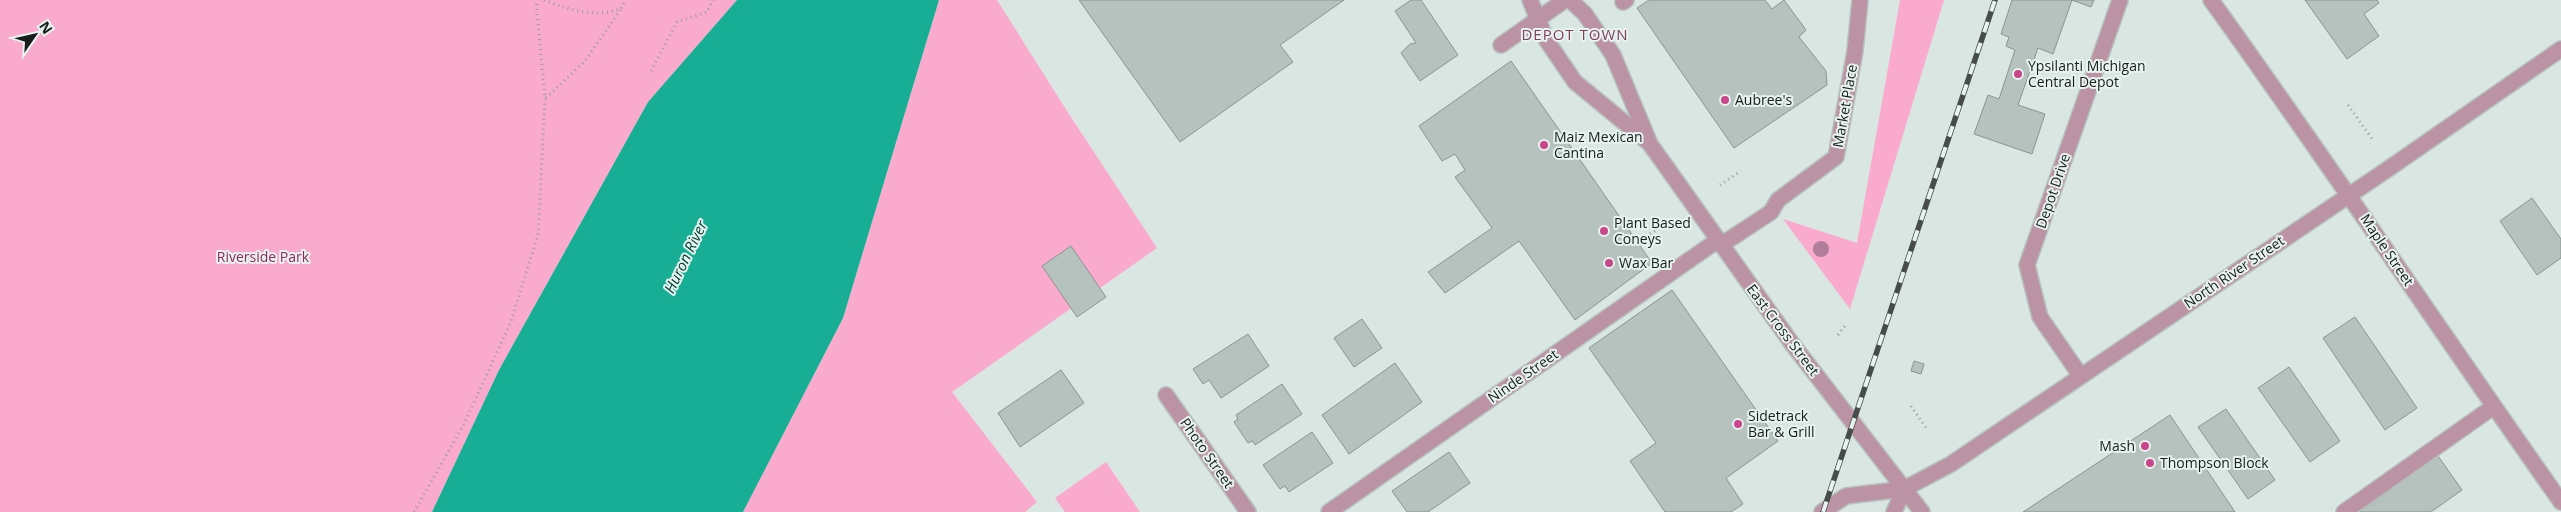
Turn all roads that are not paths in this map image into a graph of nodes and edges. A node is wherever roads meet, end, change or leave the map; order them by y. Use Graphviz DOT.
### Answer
graph roads {
  1 [pos="1530,0"];
  2 [pos="1565,0"];
  3 [pos="1570,0"];
  4 [pos="1860,0"];
  5 [pos="2120,0"];
  6 [pos="2211,0"];
  7 [pos="1538,19"];
  8 [pos="1501,45"];
  9 [pos="2561,49"];
  10 [pos="1650,144"];
  11 [pos="2350,195"];
  12 [pos="1720,243"];
  13 [pos="2080,375"];
  14 [pos="1166,394"];
  15 [pos="2494,407"];
  16 [pos="1904,489"];
  17 [pos="2561,502"];
  18 [pos="1248,512"];
  19 [pos="1329,512"];
  20 [pos="1822,512"];
  21 [pos="1894,512"];
  22 [pos="1922,512"];
  23 [pos="2344,512"];
  1 -- 7 [label="street, East Cross Street"];
  2 -- 7 [label="street"];
  3 -- 10 [label="street, East Cross Street"];
  4 -- 12 [label="street, Market Place"];
  5 -- 13 [label="street, Depot Drive"];
  6 -- 11 [label="street, Maple Street"];
  7 -- 8 [label="street"];
  7 -- 10 [label="street, East Cross Street"];
  9 -- 11 [label="street, North River Street"];
  10 -- 12 [label="street, East Cross Street"];
  11 -- 13 [label="street, North River Street"];
  11 -- 15 [label="street, Maple Street"];
  12 -- 16 [label="street, East Cross Street"];
  12 -- 19 [label="street, Ninde Street"];
  13 -- 16 [label="street, North River Street"];
  14 -- 18 [label="street, Photo Street"];
  15 -- 17 [label="street, Maple Street"];
  15 -- 23 [label="street"];
  16 -- 20 [label="street, North River Street"];
  16 -- 21 [label="street"];
  16 -- 22 [label="street, East Cross Street"];
}
